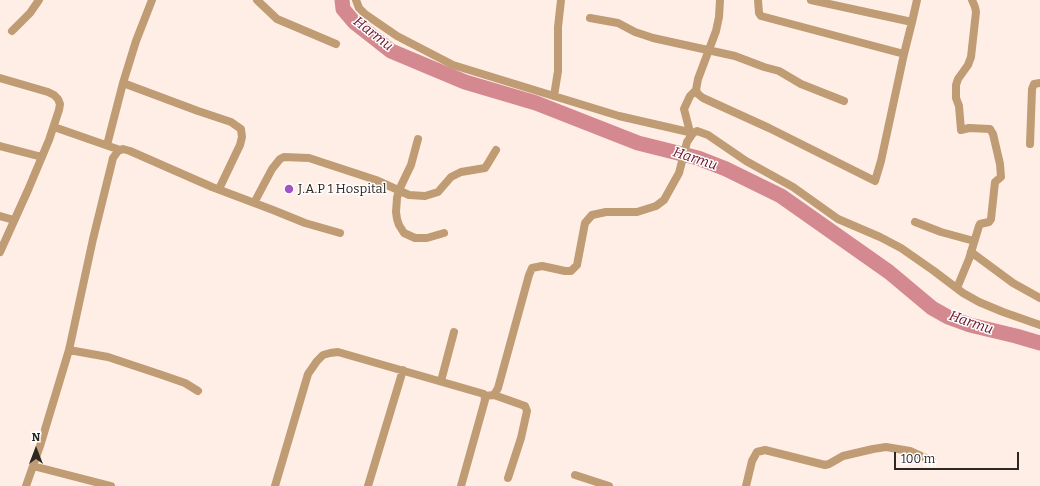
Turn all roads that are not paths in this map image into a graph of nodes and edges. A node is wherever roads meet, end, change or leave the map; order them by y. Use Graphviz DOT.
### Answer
graph roads {
  1 [pos="38,0"];
  2 [pos="152,0"];
  3 [pos="257,0"];
  4 [pos="356,0"];
  5 [pos="561,0"];
  6 [pos="720,0"];
  7 [pos="758,0"];
  8 [pos="811,0"];
  9 [pos="917,0"];
  10 [pos="972,0"];
  11 [pos="590,18"];
  12 [pos="912,22"];
  13 [pos="12,31"];
  14 [pos="336,44"];
  15 [pos="709,49"];
  16 [pos="904,54"];
  17 [pos="0,78"];
  18 [pos="123,83"];
  19 [pos="1040,83"];
  20 [pos="696,90"];
  21 [pos="554,96"];
  22 [pos="844,100"];
  23 [pos="54,126"];
  24 [pos="691,132"];
  25 [pos="418,139"];
  26 [pos="1030,144"];
  27 [pos="107,145"];
  28 [pos="0,146"];
  29 [pos="120,150"];
  30 [pos="496,150"];
  31 [pos="42,157"];
  32 [pos="219,189"];
  33 [pos="399,190"];
  34 [pos="254,203"];
  35 [pos="0,216"];
  36 [pos="14,220"];
  37 [pos="915,222"];
  38 [pos="340,233"];
  39 [pos="444,233"];
  40 [pos="974,241"];
  41 [pos="0,252"];
  42 [pos="971,252"];
  43 [pos="957,288"];
  44 [pos="1040,298"];
  45 [pos="1040,325"];
  46 [pos="454,332"];
  47 [pos="69,350"];
  48 [pos="402,370"];
  49 [pos="441,381"];
  50 [pos="198,391"];
  51 [pos="494,394"];
  52 [pos="485,396"];
  53 [pos="932,461"];
  54 [pos="33,466"];
  55 [pos="575,475"];
  56 [pos="508,478"];
  57 [pos="26,486"];
  58 [pos="111,486"];
  59 [pos="275,486"];
  60 [pos="368,486"];
  61 [pos="461,486"];
  62 [pos="609,486"];
  63 [pos="746,486"];
  1 -- 13 [label="street"];
  2 -- 18 [label="street"];
  3 -- 14 [label="street"];
  4 -- 21 [label="street"];
  5 -- 21 [label="street"];
  6 -- 15 [label="street"];
  7 -- 16 [label="street"];
  8 -- 12 [label="street"];
  9 -- 12 [label="street"];
  10 -- 40 [label="street"];
  11 -- 15 [label="street"];
  12 -- 16 [label="street"];
  15 -- 20 [label="street"];
  15 -- 22 [label="street"];
  16 -- 20 [label="street"];
  17 -- 23 [label="street"];
  18 -- 27 [label="street"];
  18 -- 32 [label="street"];
  19 -- 26 [label="street"];
  20 -- 24 [label="street"];
  21 -- 24 [label="street"];
  23 -- 27 [label="street"];
  23 -- 31 [label="street"];
  24 -- 43 [label="street"];
  24 -- 51 [label="street"];
  25 -- 33 [label="street"];
  27 -- 29 [label="street"];
  28 -- 31 [label="street"];
  29 -- 32 [label="street"];
  29 -- 47 [label="street"];
  30 -- 33 [label="street"];
  31 -- 36 [label="street"];
  32 -- 34 [label="street"];
  33 -- 34 [label="street"];
  33 -- 39 [label="street"];
  34 -- 38 [label="street"];
  35 -- 36 [label="street"];
  36 -- 41 [label="street"];
  37 -- 40 [label="street"];
  40 -- 42 [label="street"];
  42 -- 43 [label="street"];
  42 -- 44 [label="street"];
  43 -- 45 [label="street"];
  46 -- 49 [label="street"];
  47 -- 50 [label="street"];
  47 -- 54 [label="street"];
  48 -- 49 [label="street"];
  48 -- 59 [label="street"];
  48 -- 60 [label="street"];
  49 -- 52 [label="street"];
  51 -- 52 [label="street"];
  51 -- 56 [label="street"];
  52 -- 61 [label="street"];
  53 -- 63 [label="street"];
  54 -- 57 [label="street"];
  54 -- 58 [label="street"];
  55 -- 62 [label="street"];
}
